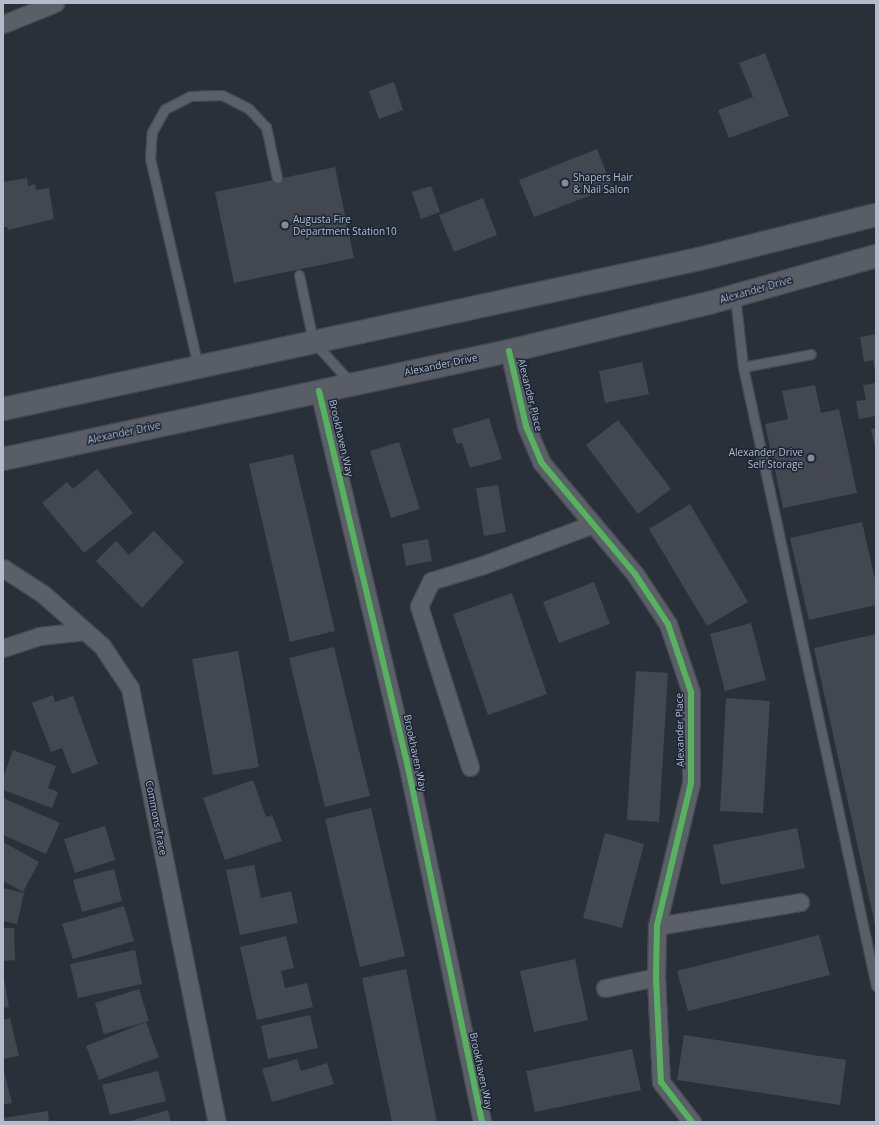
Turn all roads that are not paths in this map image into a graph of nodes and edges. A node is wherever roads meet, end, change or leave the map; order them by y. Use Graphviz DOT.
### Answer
graph roads {
  1 [pos="54,3"];
  2 [pos="3,24"];
  3 [pos="277,178"];
  4 [pos="876,214"];
  5 [pos="876,256"];
  6 [pos="299,275"];
  7 [pos="735,296"];
  8 [pos="313,341"];
  9 [pos="509,351"];
  10 [pos="811,354"];
  11 [pos="198,366"];
  12 [pos="743,367"];
  13 [pos="352,384"];
  14 [pos="319,391"];
  15 [pos="3,409"];
  16 [pos="3,459"];
  17 [pos="593,524"];
  18 [pos="3,568"];
  19 [pos="85,631"];
  20 [pos="3,648"];
  21 [pos="470,767"];
  22 [pos="800,902"];
  23 [pos="657,926"];
  24 [pos="656,977"];
  25 [pos="876,986"];
  26 [pos="604,988"];
  27 [pos="217,1122"];
  28 [pos="482,1122"];
  29 [pos="690,1122"];
  1 -- 2 [label="street"];
  3 -- 11 [label="lane"];
  4 -- 8 [label="main road"];
  5 -- 7 [label="main road, Alexander Drive"];
  6 -- 8 [label="lane"];
  7 -- 9 [label="main road, Alexander Drive"];
  7 -- 12 [label="lane"];
  8 -- 11 [label="main road"];
  8 -- 13 [label="lane"];
  9 -- 13 [label="main road, Alexander Drive"];
  9 -- 17 [label="street, Alexander Place"];
  10 -- 12 [label="lane"];
  11 -- 15 [label="main road"];
  12 -- 25 [label="lane"];
  13 -- 14 [label="main road, Alexander Drive"];
  14 -- 16 [label="main road, Alexander Drive"];
  14 -- 28 [label="street, Brookhaven Way"];
  17 -- 21 [label="street"];
  17 -- 23 [label="street, Alexander Place"];
  18 -- 19 [label="street, Commons Trace"];
  19 -- 20 [label="street"];
  19 -- 27 [label="street, Commons Trace"];
  22 -- 23 [label="street"];
  23 -- 24 [label="street, Alexander Place"];
  24 -- 26 [label="street"];
  24 -- 29 [label="street, Alexander Place"];
}
